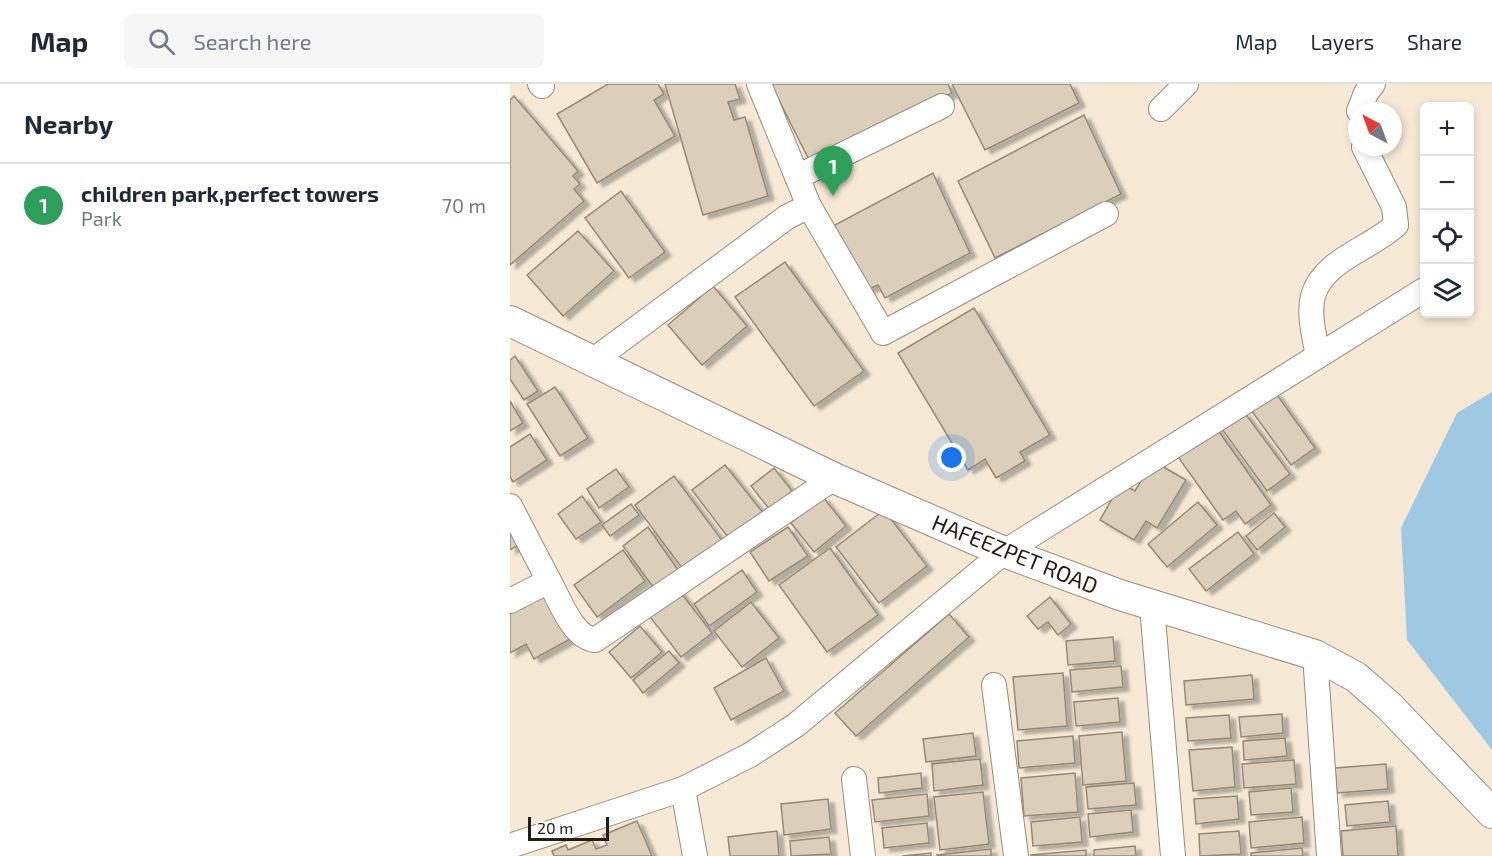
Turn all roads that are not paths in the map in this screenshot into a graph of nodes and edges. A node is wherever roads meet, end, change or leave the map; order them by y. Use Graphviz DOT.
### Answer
graph roads {
  1 [pos="759,84"];
  2 [pos="1186,84"];
  3 [pos="1373,84"];
  4 [pos="1364,102"];
  5 [pos="942,106"];
  6 [pos="1161,109"];
  7 [pos="1368,156"];
  8 [pos="797,177"];
  9 [pos="809,207"];
  10 [pos="1106,214"];
  11 [pos="1420,293"];
  12 [pos="510,321"];
  13 [pos="1318,356"];
  14 [pos="591,362"];
  15 [pos="834,478"];
  16 [pos="510,506"];
  17 [pos="1004,552"];
  18 [pos="549,581"];
  19 [pos="510,600"];
  20 [pos="1152,606"];
  21 [pos="1315,655"];
  22 [pos="994,685"];
  23 [pos="854,779"];
  24 [pos="682,789"];
  25 [pos="1492,813"];
  26 [pos="510,846"];
  27 [pos="695,856"];
  28 [pos="863,856"];
  29 [pos="1016,856"];
  30 [pos="1173,856"];
  31 [pos="1329,856"];
  1 -- 8 [label="street"];
  2 -- 6 [label="street"];
  3 -- 4 [label="street"];
  5 -- 8 [label="street"];
  7 -- 13 [label="street"];
  8 -- 9 [label="street"];
  9 -- 10 [label="street"];
  9 -- 14 [label="street"];
  11 -- 13 [label="street"];
  12 -- 14 [label="street, HAFEEZPET ROAD"];
  13 -- 17 [label="street"];
  14 -- 15 [label="street, HAFEEZPET ROAD"];
  15 -- 17 [label="street, HAFEEZPET ROAD"];
  15 -- 18 [label="street"];
  16 -- 18 [label="street"];
  17 -- 20 [label="street, HAFEEZPET ROAD"];
  17 -- 24 [label="street"];
  18 -- 19 [label="street"];
  20 -- 21 [label="street, HAFEEZPET ROAD"];
  20 -- 30 [label="street"];
  21 -- 25 [label="street, HAFEEZPET ROAD"];
  21 -- 31 [label="street"];
  22 -- 29 [label="street"];
  23 -- 28 [label="street"];
  24 -- 26 [label="street"];
  24 -- 27 [label="street"];
}
